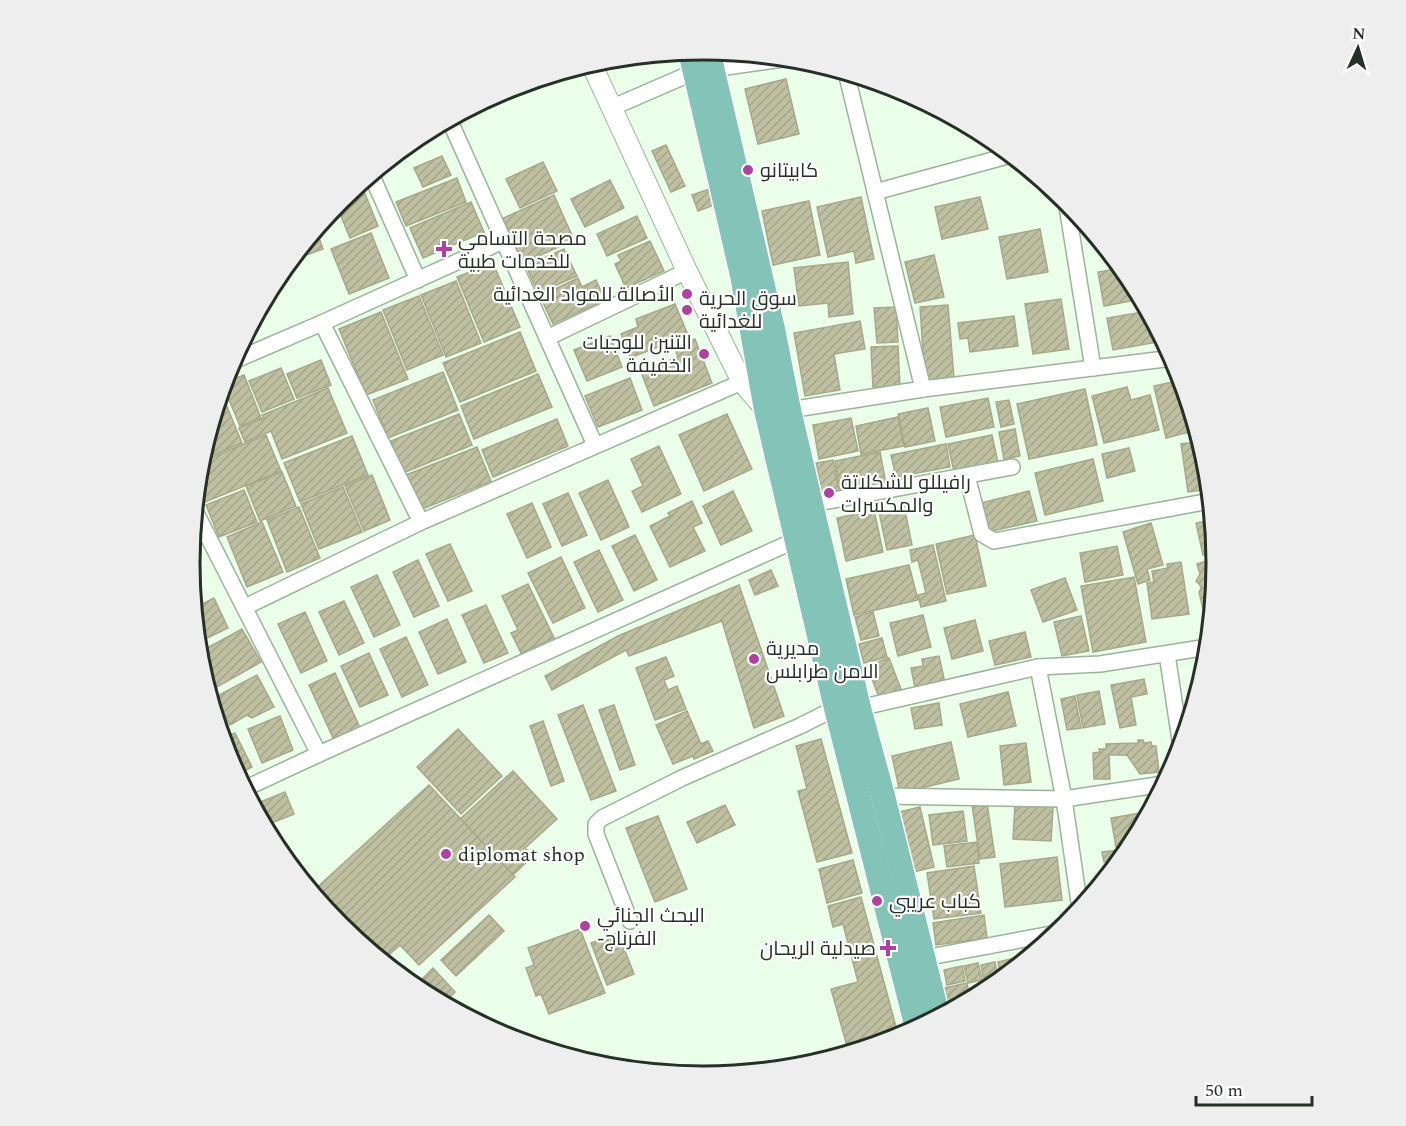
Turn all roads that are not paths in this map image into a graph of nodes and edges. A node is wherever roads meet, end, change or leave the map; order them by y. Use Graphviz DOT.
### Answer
graph roads {
  1 [pos="701,60"];
  2 [pos="595,72"];
  3 [pos="848,82"];
  4 [pos="611,108"];
  5 [pos="452,127"];
  6 [pos="1000,158"];
  7 [pos="375,182"];
  8 [pos="875,192"];
  9 [pos="1069,218"];
  10 [pos="503,241"];
  11 [pos="687,271"];
  12 [pos="418,280"];
  13 [pos="322,323"];
  14 [pos="547,338"];
  15 [pos="245,356"];
  16 [pos="1163,359"];
  17 [pos="1093,368"];
  18 [pos="742,382"];
  19 [pos="923,389"];
  20 [pos="766,410"];
  21 [pos="789,410"];
  22 [pos="595,445"];
  23 [pos="1012,467"];
  24 [pos="967,476"];
  25 [pos="1202,502"];
  26 [pos="812,504"];
  27 [pos="421,522"];
  28 [pos="202,524"];
  29 [pos="796,540"];
  30 [pos="245,608"];
  31 [pos="1198,649"];
  32 [pos="1167,654"];
  33 [pos="1038,667"];
  34 [pos="848,708"];
  35 [pos="1178,728"];
  36 [pos="319,754"];
  37 [pos="252,785"];
  38 [pos="1154,786"];
  39 [pos="883,796"];
  40 [pos="1064,799"];
  41 [pos="1078,898"];
  42 [pos="630,921"];
  43 [pos="1040,936"];
  44 [pos="924,958"];
  45 [pos="936,1008"];
  46 [pos="915,1019"];
  1 -- 4 [label="street"];
  1 -- 20 [label="main road"];
  1 -- 21 [label="main road"];
  2 -- 4 [label="street"];
  3 -- 8 [label="street"];
  4 -- 11 [label="street"];
  5 -- 10 [label="street"];
  6 -- 8 [label="street"];
  7 -- 12 [label="street"];
  8 -- 19 [label="street"];
  9 -- 17 [label="street"];
  10 -- 12 [label="street"];
  10 -- 14 [label="street"];
  11 -- 14 [label="street"];
  11 -- 18 [label="street"];
  12 -- 13 [label="street"];
  13 -- 15 [label="street"];
  13 -- 27 [label="street"];
  14 -- 22 [label="street"];
  16 -- 17 [label="street"];
  17 -- 19 [label="street"];
  18 -- 20 [label="street"];
  18 -- 22 [label="street"];
  19 -- 21 [label="street"];
  20 -- 29 [label="main road"];
  21 -- 26 [label="main road"];
  22 -- 27 [label="street"];
  23 -- 24 [label="street"];
  24 -- 25 [label="street"];
  24 -- 26 [label="street"];
  26 -- 34 [label="main road"];
  27 -- 30 [label="street"];
  28 -- 30 [label="street"];
  29 -- 34 [label="main road"];
  29 -- 36 [label="street"];
  30 -- 36 [label="street"];
  31 -- 32 [label="street"];
  32 -- 33 [label="street"];
  32 -- 35 [label="street"];
  33 -- 34 [label="street"];
  33 -- 40 [label="street"];
  34 -- 39 [label="main road"];
  34 -- 42 [label="street"];
  34 -- 46 [label="main road"];
  36 -- 37 [label="street"];
  38 -- 40 [label="street"];
  39 -- 40 [label="street"];
  39 -- 44 [label="main road"];
  40 -- 41 [label="street"];
  43 -- 44 [label="street"];
  44 -- 45 [label="main road"];
}
